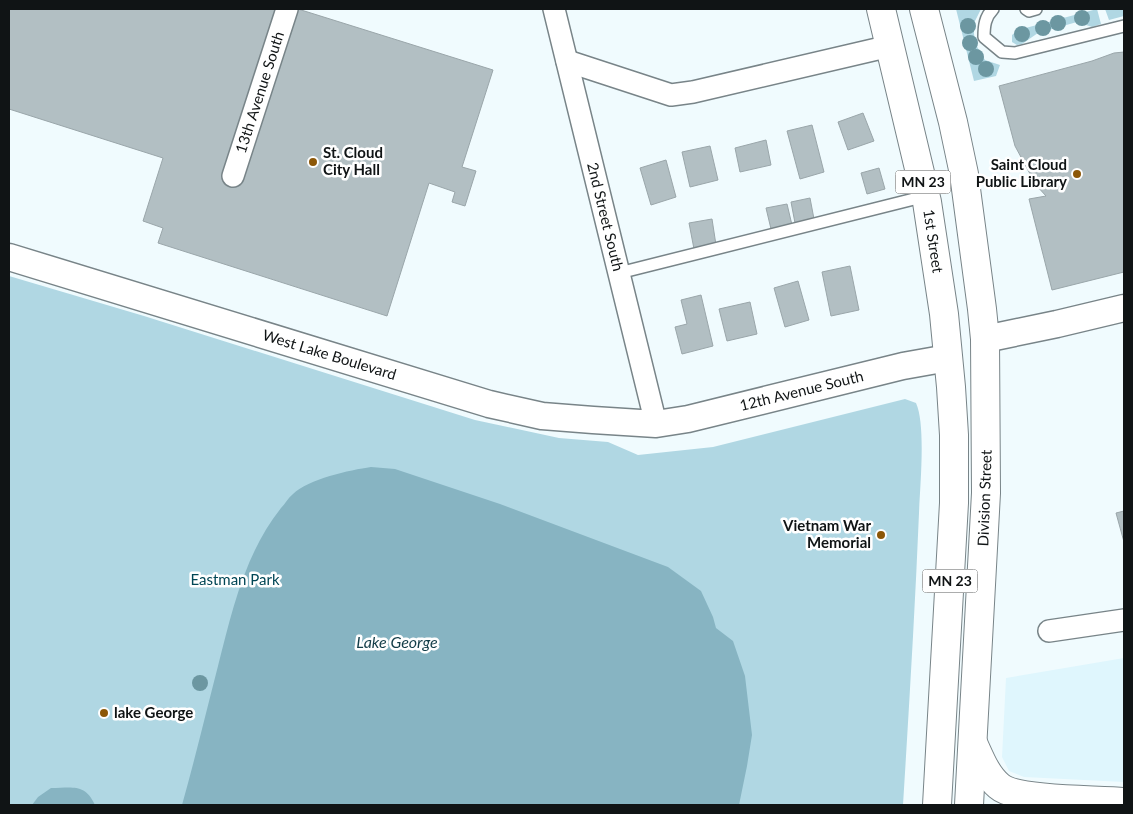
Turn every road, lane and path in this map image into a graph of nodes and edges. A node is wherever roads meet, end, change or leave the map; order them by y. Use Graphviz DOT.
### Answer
graph roads {
  1 [pos="288,9"];
  2 [pos="554,9"];
  3 [pos="880,9"];
  4 [pos="924,9"];
  5 [pos="993,9"];
  6 [pos="1026,9"];
  7 [pos="1036,9"];
  8 [pos="1124,26"];
  9 [pos="890,46"];
  10 [pos="567,61"];
  11 [pos="233,176"];
  12 [pos="926,196"];
  13 [pos="9,258"];
  14 [pos="619,273"];
  15 [pos="1124,308"];
  16 [pos="985,340"];
  17 [pos="948,358"];
  18 [pos="656,424"];
  19 [pos="1124,620"];
  20 [pos="1049,631"];
  21 [pos="973,742"];
  22 [pos="1124,802"];
  23 [pos="937,805"];
  24 [pos="969,805"];
  1 -- 11 [label="street, 13th Avenue South"];
  2 -- 10 [label="street, 2nd Street South"];
  3 -- 9 [label="highway, 1st Street / MN 23"];
  4 -- 16 [label="highway, MN 23"];
  5 -- 8 [label="lane"];
  6 -- 7 [label="lane"];
  9 -- 10 [label="street"];
  9 -- 12 [label="highway, 1st Street / MN 23"];
  10 -- 14 [label="street, 2nd Street South"];
  12 -- 14 [label="lane"];
  12 -- 17 [label="highway, 1st Street / MN 23"];
  13 -- 18 [label="street, West Lake Boulevard"];
  14 -- 18 [label="street, 2nd Street South"];
  15 -- 16 [label="street"];
  16 -- 21 [label="highway, Division Street / MN 23"];
  17 -- 18 [label="street, 12th Avenue South"];
  17 -- 23 [label="highway, Division Street / MN 23"];
  19 -- 20 [label="street"];
  21 -- 22 [label="highway"];
  21 -- 24 [label="highway, Division Street / MN 23"];
}
